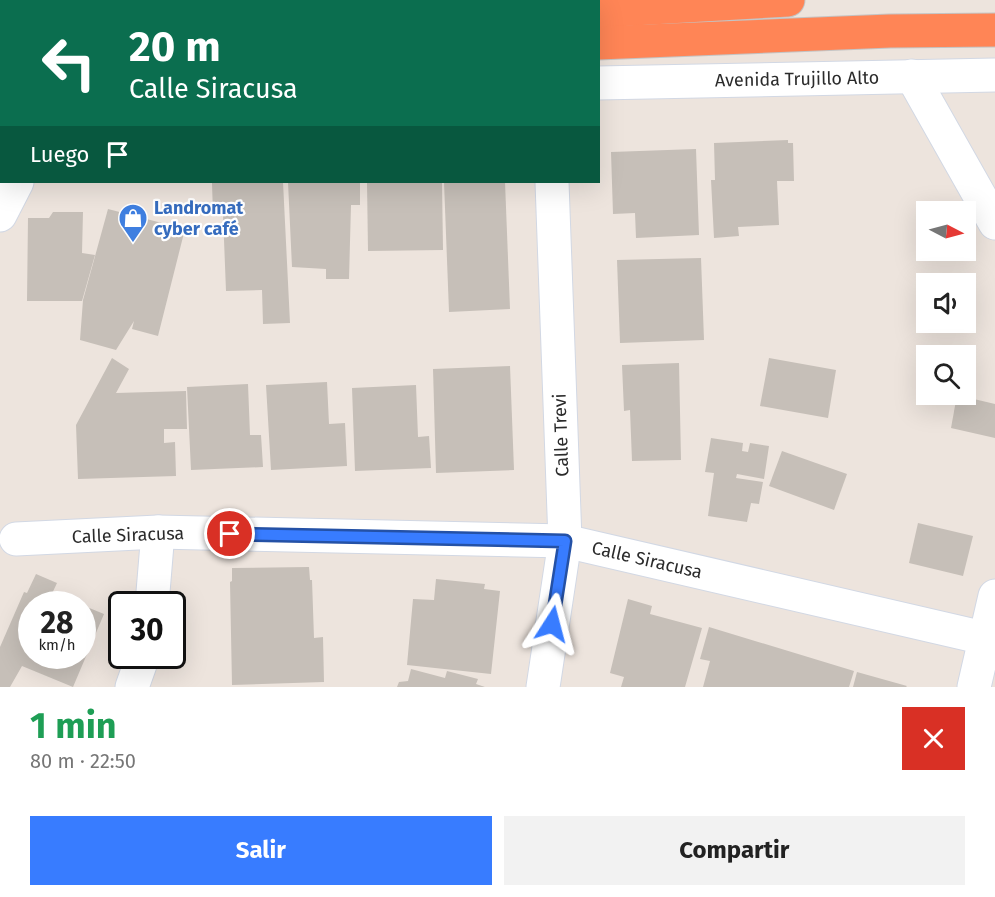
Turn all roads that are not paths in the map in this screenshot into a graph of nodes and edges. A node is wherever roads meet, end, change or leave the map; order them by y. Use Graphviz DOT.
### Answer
graph roads {
  1 [pos="788,0"];
  2 [pos="600,11"];
  3 [pos="995,30"];
  4 [pos="600,43"];
  5 [pos="995,75"];
  6 [pos="912,76"];
  7 [pos="600,83"];
  8 [pos="16,183"];
  9 [pos="552,183"];
  10 [pos="0,215"];
  11 [pos="995,223"];
  12 [pos="158,532"];
  13 [pos="16,539"];
  14 [pos="565,541"];
  15 [pos="153,591"];
  16 [pos="995,596"];
  17 [pos="984,638"];
  18 [pos="138,669"];
  19 [pos="132,687"];
  20 [pos="543,687"];
  21 [pos="974,687"];
  1 -- 2 [label="highway"];
  3 -- 4 [label="highway"];
  5 -- 6 [label="street, Avenida Trujillo Alto"];
  6 -- 7 [label="street, Avenida Trujillo Alto"];
  6 -- 11 [label="street"];
  8 -- 10 [label="street"];
  9 -- 14 [label="street, Calle Trevi"];
  12 -- 13 [label="street, Calle Siracusa"];
  12 -- 14 [label="street, Calle Siracusa"];
  12 -- 15 [label="street"];
  14 -- 17 [label="street, Calle Siracusa"];
  14 -- 20 [label="street, Calle Trevi"];
  16 -- 17 [label="street"];
  17 -- 21 [label="street"];
  18 -- 19 [label="street"];
}
